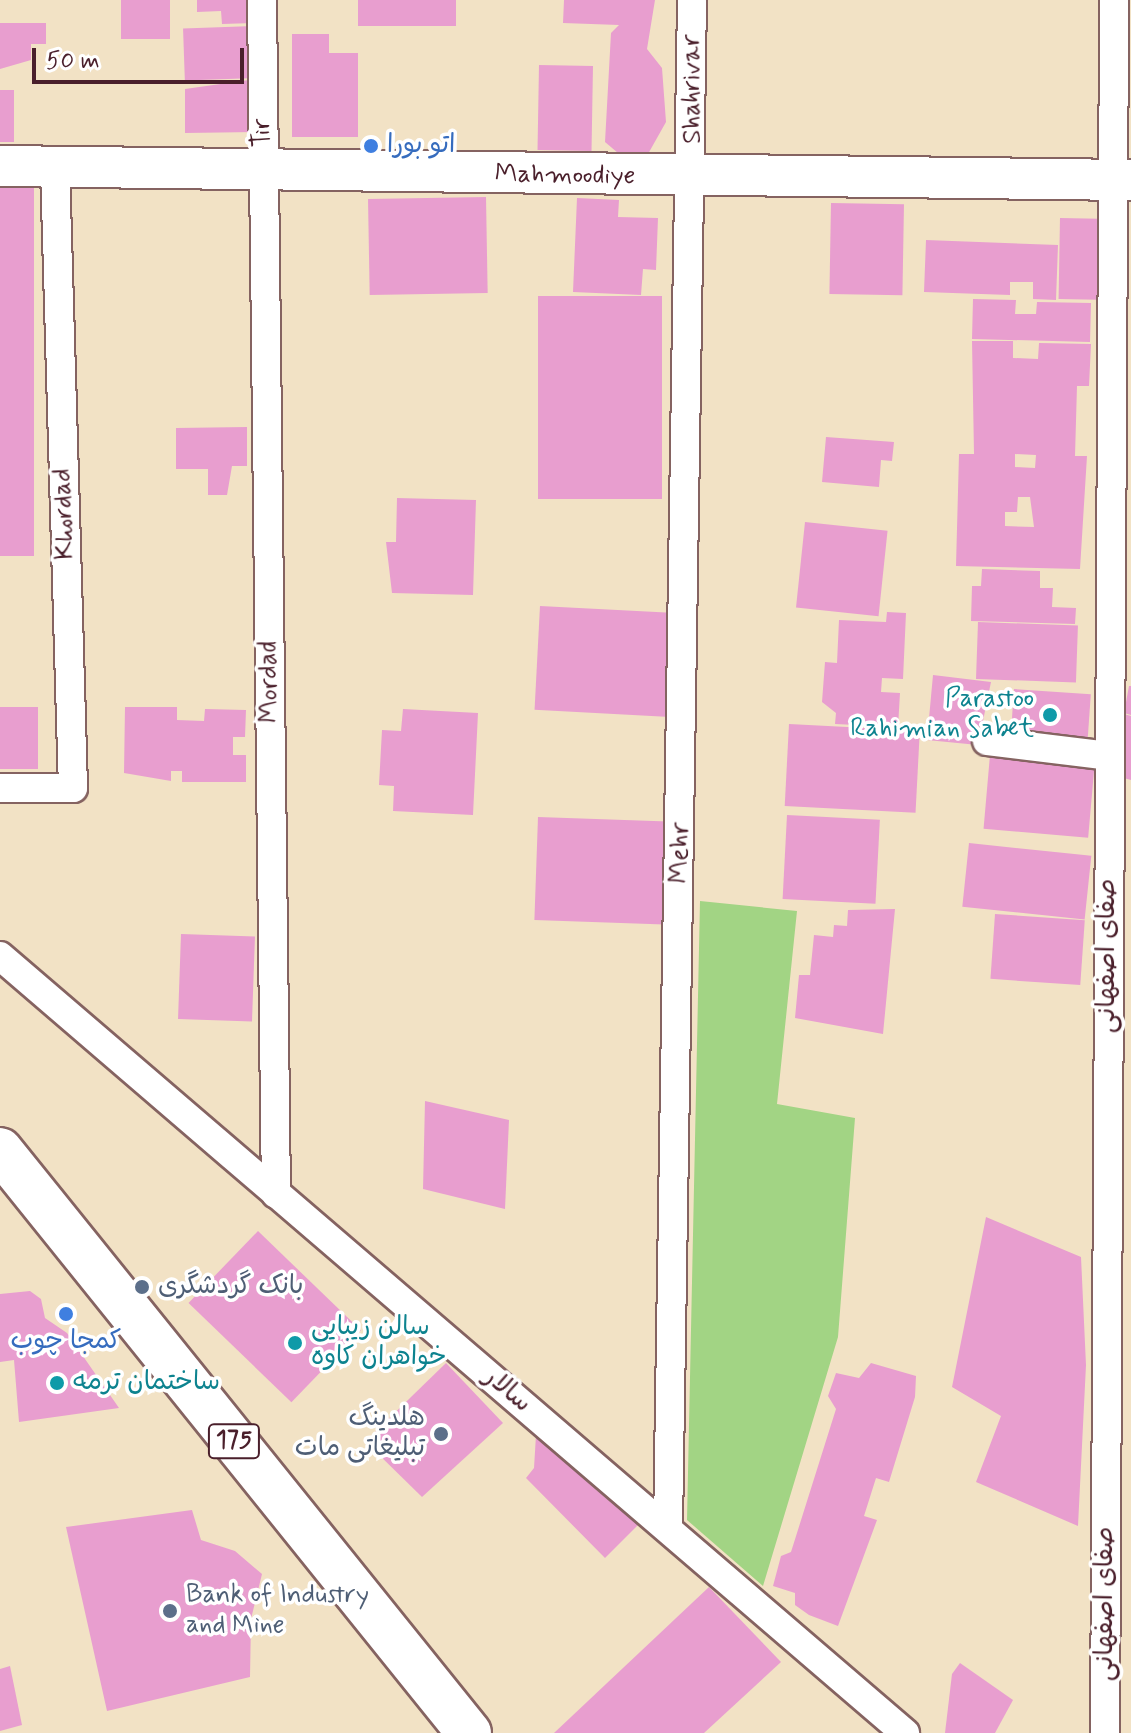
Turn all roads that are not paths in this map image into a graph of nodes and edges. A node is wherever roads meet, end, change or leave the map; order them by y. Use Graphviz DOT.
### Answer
graph roads {
  1 [pos="262,0"];
  2 [pos="692,0"];
  3 [pos="1114,0"];
  4 [pos="0,166"];
  5 [pos="55,168"];
  6 [pos="263,170"];
  7 [pos="1124,172"];
  8 [pos="694,178"];
  9 [pos="1120,542"];
  10 [pos="987,741"];
  11 [pos="1109,756"];
  12 [pos="0,788"];
  13 [pos="1120,803"];
  14 [pos="1119,948"];
  15 [pos="0,956"];
  16 [pos="0,1150"];
  17 [pos="0,1185"];
  18 [pos="276,1194"];
  19 [pos="668,1528"];
  20 [pos="1118,1609"];
  21 [pos="438,1733"];
  22 [pos="469,1733"];
  23 [pos="905,1733"];
  24 [pos="1105,1733"];
  1 -- 6 [label="street, Tir"];
  2 -- 8 [label="street, Shahrivar"];
  3 -- 7 [label="street, صفای اصفهانی"];
  4 -- 5 [label="street, Mahmoodiye"];
  5 -- 6 [label="street, Mahmoodiye"];
  5 -- 12 [label="street, Khordad"];
  6 -- 8 [label="street, Mahmoodiye"];
  6 -- 18 [label="street, Mordad"];
  7 -- 8 [label="street, Mahmoodiye"];
  7 -- 9 [label="street, صفای اصفهانی"];
  8 -- 19 [label="street, Mehr"];
  9 -- 11 [label="street, صفای اصفهانی"];
  10 -- 11 [label="street"];
  11 -- 13 [label="street, صفای اصفهانی"];
  13 -- 14 [label="street, صفای اصفهانی"];
  14 -- 20 [label="street, صفای اصفهانی"];
  15 -- 18 [label="street, سالار"];
  16 -- 22 [label="main road, 175"];
  17 -- 21 [label="main road, 175"];
  18 -- 19 [label="street, سالار"];
  19 -- 23 [label="street, سالار"];
  20 -- 24 [label="street, صفای اصفهانی"];
}
